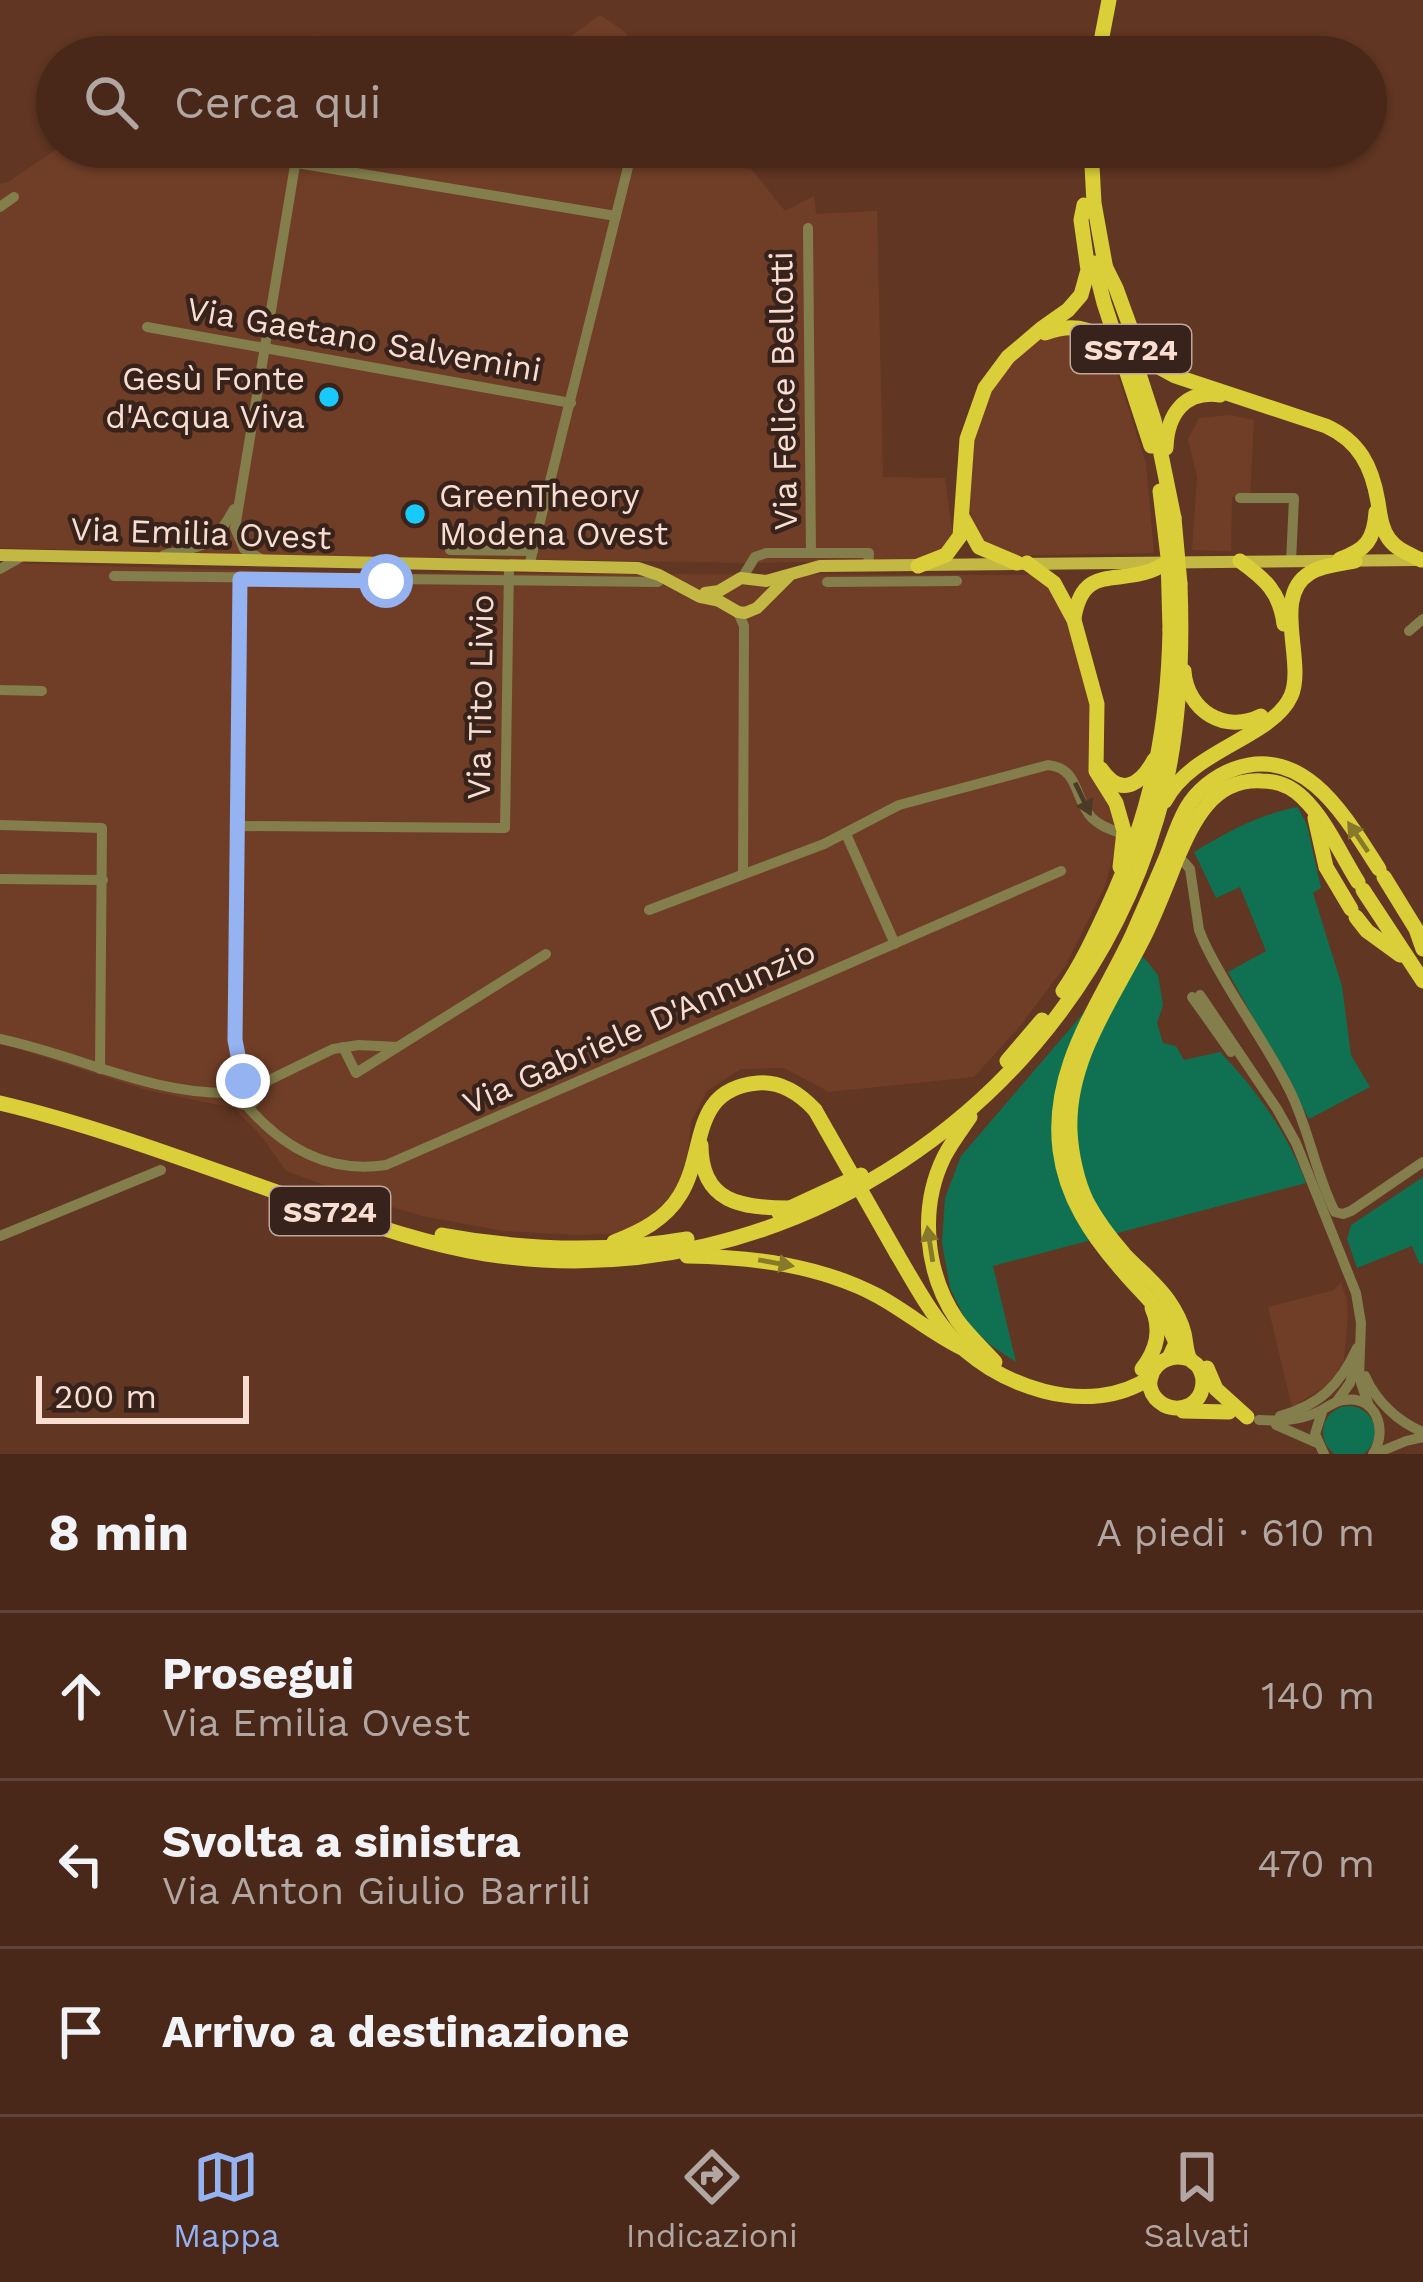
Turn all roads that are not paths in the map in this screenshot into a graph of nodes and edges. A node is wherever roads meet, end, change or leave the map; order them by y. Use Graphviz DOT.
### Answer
graph roads {
  1 [pos="1098,0"];
  2 [pos="1109,0"];
  3 [pos="1092,36"];
  4 [pos="1101,36"];
  5 [pos="295,168"];
  6 [pos="326,168"];
  7 [pos="628,168"];
  8 [pos="1082,168"];
  9 [pos="1093,168"];
  10 [pos="14,196"];
  11 [pos="1084,202"];
  12 [pos="0,207"];
  13 [pos="616,216"];
  14 [pos="808,228"];
  15 [pos="1104,265"];
  16 [pos="147,327"];
  17 [pos="1031,338"];
  18 [pos="265,348"];
  19 [pos="1239,398"];
  20 [pos="571,403"];
  21 [pos="1139,405"];
  22 [pos="1166,469"];
  23 [pos="1165,491"];
  24 [pos="1377,491"];
  25 [pos="1240,498"];
  26 [pos="238,501"];
  27 [pos="963,517"];
  28 [pos="235,528"];
  29 [pos="218,536"];
  30 [pos="449,550"];
  31 [pos="533,550"];
  32 [pos="812,553"];
  33 [pos="0,555"];
  34 [pos="25,555"];
  35 [pos="152,558"];
  36 [pos="224,560"];
  37 [pos="1422,560"];
  38 [pos="1240,561"];
  39 [pos="1355,561"];
  40 [pos="266,562"];
  41 [pos="1168,562"];
  42 [pos="1292,562"];
  43 [pos="1332,562"];
  44 [pos="330,563"];
  45 [pos="1022,563"];
  46 [pos="530,566"];
  47 [pos="868,566"];
  48 [pos="0,569"];
  49 [pos="509,573"];
  50 [pos="918,573"];
  51 [pos="114,576"];
  52 [pos="789,576"];
  53 [pos="745,578"];
  54 [pos="240,579"];
  55 [pos="331,580"];
  56 [pos="827,581"];
  57 [pos="956,581"];
  58 [pos="658,582"];
  59 [pos="685,588"];
  60 [pos="745,612"];
  61 [pos="1423,619"];
  62 [pos="1074,620"];
  63 [pos="1409,631"];
  64 [pos="1177,632"];
  65 [pos="0,690"];
  66 [pos="42,691"];
  67 [pos="1159,752"];
  68 [pos="1096,755"];
  69 [pos="1313,811"];
  70 [pos="1158,815"];
  71 [pos="0,825"];
  72 [pos="239,826"];
  73 [pos="846,833"];
  74 [pos="1120,833"];
  75 [pos="1184,862"];
  76 [pos="1061,871"];
  77 [pos="743,874"];
  78 [pos="0,879"];
  79 [pos="103,880"];
  80 [pos="1117,888"];
  81 [pos="649,910"];
  82 [pos="896,944"];
  83 [pos="1423,949"];
  84 [pos="546,954"];
  85 [pos="1408,961"];
  86 [pos="1423,981"];
  87 [pos="1230,987"];
  88 [pos="0,1039"];
  89 [pos="343,1047"];
  90 [pos="400,1047"];
  91 [pos="100,1069"];
  92 [pos="243,1081"];
  93 [pos="257,1086"];
  94 [pos="0,1093"];
  95 [pos="234,1093"];
  96 [pos="982,1100"];
  97 [pos="0,1103"];
  98 [pos="246,1105"];
  99 [pos="701,1126"];
  100 [pos="1423,1162"];
  101 [pos="161,1170"];
  102 [pos="792,1208"];
  103 [pos="0,1236"];
  104 [pos="600,1248"];
  105 [pos="660,1255"];
  106 [pos="1146,1295"];
  107 [pos="1183,1330"];
  108 [pos="1359,1343"];
  109 [pos="966,1350"];
  110 [pos="1170,1356"];
  111 [pos="1190,1359"];
  112 [pos="1010,1377"];
  113 [pos="1151,1378"];
  114 [pos="1106,1395"];
  115 [pos="1199,1395"];
  116 [pos="1154,1396"];
  117 [pos="1337,1401"];
  118 [pos="1369,1406"];
  119 [pos="1324,1410"];
  120 [pos="1225,1411"];
  121 [pos="1253,1419"];
  122 [pos="1381,1425"];
  123 [pos="1423,1435"];
  124 [pos="1320,1448"];
  125 [pos="1374,1454"];
  1 -- 3 [label="highway"];
  2 -- 4 [label="highway"];
  5 -- 18 [label="street"];
  6 -- 13 [label="street"];
  7 -- 13 [label="street"];
  8 -- 11 [label="highway, SS724"];
  9 -- 15 [label="highway, SS724"];
  10 -- 12 [label="street"];
  11 -- 17 [label="highway"];
  11 -- 21 [label="highway, SS724"];
  13 -- 20 [label="street"];
  14 -- 32 [label="street, Via Felice Bellotti"];
  15 -- 19 [label="highway"];
  15 -- 22 [label="highway, SS724"];
  16 -- 18 [label="street, Via Gaetano Salvemini"];
  17 -- 21 [label="highway"];
  17 -- 27 [label="highway"];
  18 -- 20 [label="street, Via Gaetano Salvemini"];
  18 -- 26 [label="street"];
  19 -- 22 [label="highway"];
  19 -- 24 [label="highway"];
  20 -- 31 [label="street"];
  21 -- 23 [label="highway, SS724"];
  22 -- 23 [label="highway, SS724"];
  23 -- 64 [label="highway, SS724, bridge"];
  24 -- 37 [label="highway"];
  24 -- 43 [label="highway"];
  25 -- 42 [label="street"];
  26 -- 28 [label="street"];
  26 -- 29 [label="street"];
  27 -- 45 [label="highway"];
  27 -- 50 [label="highway"];
  28 -- 36 [label="street"];
  28 -- 40 [label="street"];
  29 -- 35 [label="street"];
  29 -- 36 [label="street"];
  30 -- 31 [label="street"];
  31 -- 46 [label="street"];
  32 -- 47 [label="street"];
  32 -- 53 [label="street"];
  33 -- 34 [label="main road, Via Emilia Ovest"];
  34 -- 35 [label="main road, Via Emilia Ovest"];
  34 -- 48 [label="street"];
  35 -- 36 [label="main road, Via Emilia Ovest"];
  36 -- 40 [label="main road, Via Emilia Ovest"];
  37 -- 39 [label="main road, Via Emilia Ovest"];
  38 -- 41 [label="main road, Via Emilia Ovest"];
  38 -- 42 [label="main road, Via Emilia Ovest"];
  38 -- 64 [label="highway"];
  39 -- 43 [label="main road, Via Emilia Ovest"];
  39 -- 70 [label="highway"];
  40 -- 44 [label="main road, Via Emilia Ovest"];
  41 -- 45 [label="main road, Via Emilia Ovest"];
  41 -- 62 [label="highway"];
  42 -- 43 [label="main road, Via Emilia Ovest"];
  44 -- 49 [label="main road, Via Emilia Ovest"];
  44 -- 55 [label="street"];
  45 -- 50 [label="main road, Via Emilia Ovest"];
  45 -- 62 [label="highway"];
  46 -- 49 [label="main road, Via Emilia Ovest"];
  46 -- 59 [label="main road, Via Emilia Ovest"];
  47 -- 50 [label="main road, Via Emilia Ovest"];
  47 -- 52 [label="main road, Via Emilia Ovest"];
  49 -- 55 [label="street, Via Emilia Ovest"];
  49 -- 58 [label="street, Via Emilia Ovest"];
  49 -- 72 [label="street, Via Tito Livio"];
  50 -- 56 [label="street, Via Emilia Ovest"];
  50 -- 57 [label="street, Via Emilia Ovest"];
  51 -- 54 [label="street, Via Emilia Ovest"];
  52 -- 53 [label="main road, Via Emilia Ovest"];
  52 -- 60 [label="main road"];
  53 -- 59 [label="main road, Via Emilia Ovest"];
  53 -- 60 [label="main road"];
  53 -- 60 [label="main road"];
  54 -- 55 [label="street, Via Emilia Ovest"];
  54 -- 72 [label="street"];
  59 -- 60 [label="main road, Via Emilia Ovest"];
  60 -- 77 [label="street"];
  61 -- 63 [label="street"];
  62 -- 68 [label="highway"];
  64 -- 67 [label="highway, SS724"];
  64 -- 70 [label="highway, SS724"];
  65 -- 66 [label="street"];
  67 -- 68 [label="highway"];
  67 -- 80 [label="highway, SS724"];
  68 -- 80 [label="highway"];
  69 -- 85 [label="highway"];
  69 -- 85 [label="highway"];
  69 -- 107 [label="highway"];
  70 -- 96 [label="highway, SS724"];
  71 -- 79 [label="street"];
  72 -- 92 [label="street"];
  73 -- 74 [label="street, one-way"];
  73 -- 77 [label="street"];
  73 -- 82 [label="street"];
  75 -- 87 [label="street"];
  76 -- 82 [label="street, Via Gabriele D'Annunzio"];
  77 -- 81 [label="street"];
  78 -- 79 [label="street"];
  79 -- 91 [label="street"];
  80 -- 102 [label="highway, SS724"];
  82 -- 98 [label="street, Via Gabriele D'Annunzio"];
  83 -- 106 [label="highway, one-way"];
  84 -- 90 [label="street"];
  85 -- 86 [label="highway"];
  87 -- 100 [label="street"];
  87 -- 108 [label="street"];
  88 -- 91 [label="street"];
  89 -- 90 [label="street"];
  89 -- 90 [label="street"];
  89 -- 93 [label="street"];
  91 -- 95 [label="street"];
  92 -- 93 [label="street"];
  92 -- 95 [label="street"];
  93 -- 98 [label="street"];
  94 -- 104 [label="highway, SS724"];
  95 -- 98 [label="street"];
  96 -- 105 [label="highway, SS724"];
  112 -- 96 [label="highway, one-way"];
  97 -- 105 [label="highway, SS724"];
  99 -- 102 [label="highway"];
  99 -- 104 [label="highway"];
  99 -- 109 [label="highway, bridge"];
  101 -- 103 [label="street"];
  102 -- 104 [label="highway, SS724"];
  105 -- 109 [label="highway, one-way"];
  106 -- 110 [label="highway"];
  106 -- 114 [label="highway"];
  107 -- 111 [label="highway"];
  107 -- 121 [label="highway"];
  108 -- 117 [label="street"];
  108 -- 118 [label="street"];
  108 -- 121 [label="street"];
  108 -- 123 [label="street"];
  109 -- 112 [label="highway"];
  110 -- 111 [label="highway"];
  110 -- 113 [label="highway"];
  111 -- 115 [label="highway"];
  112 -- 114 [label="highway"];
  113 -- 114 [label="highway"];
  113 -- 116 [label="highway"];
  114 -- 116 [label="highway"];
  114 -- 120 [label="highway"];
  115 -- 116 [label="highway"];
  115 -- 120 [label="street"];
  117 -- 118 [label="street"];
  117 -- 119 [label="street"];
  118 -- 122 [label="street"];
  119 -- 121 [label="street"];
  119 -- 124 [label="street"];
  120 -- 121 [label="street"];
  121 -- 124 [label="street"];
  122 -- 123 [label="street"];
  122 -- 125 [label="street"];
  123 -- 125 [label="street"];
}
